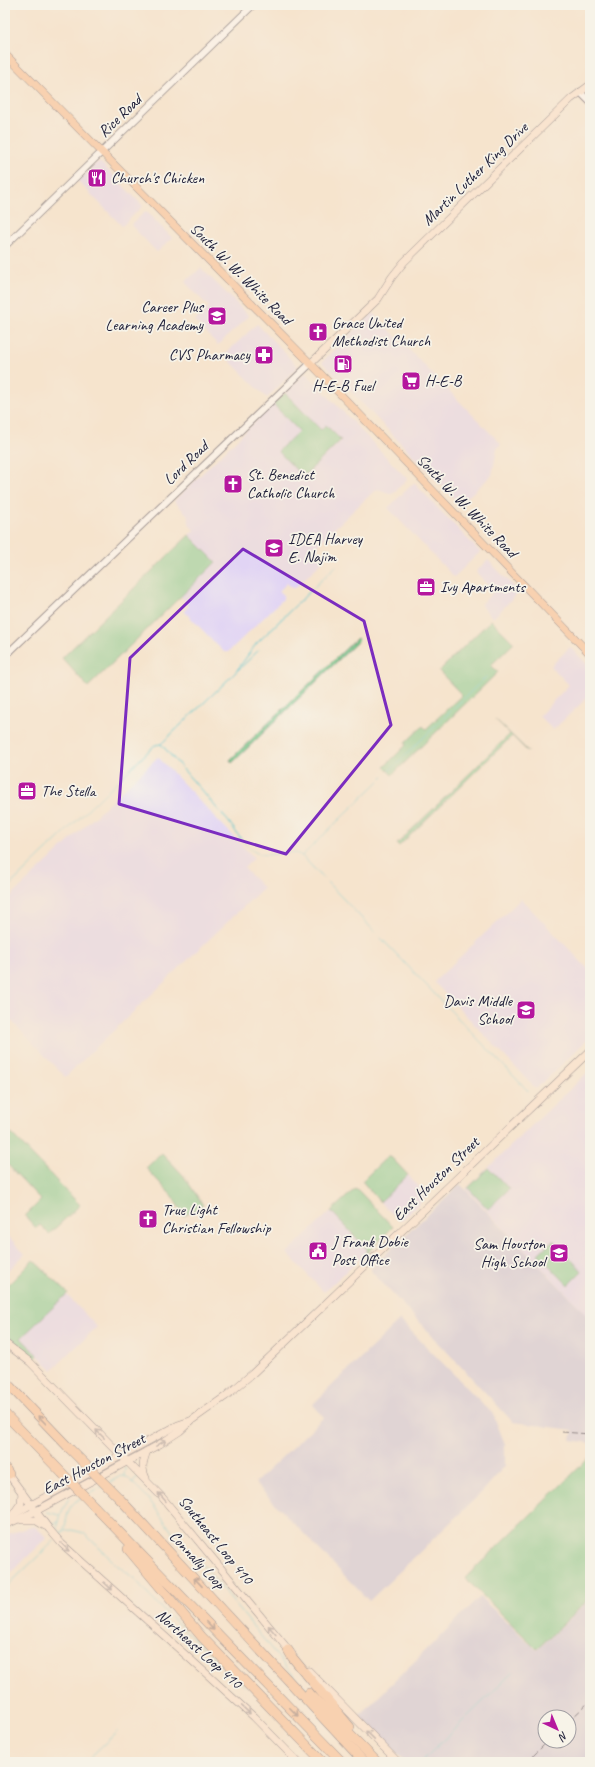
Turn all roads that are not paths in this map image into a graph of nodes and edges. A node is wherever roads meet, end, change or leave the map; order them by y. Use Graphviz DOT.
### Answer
graph roads {
  1 [pos="253,5"];
  2 [pos="5,54"];
  3 [pos="590,85"];
  4 [pos="580,92"];
  5 [pos="590,102"];
  6 [pos="101,153"];
  7 [pos="5,246"];
  8 [pos="385,289"];
  9 [pos="310,364"];
  10 [pos="590,654"];
  11 [pos="5,656"];
  12 [pos="590,1051"];
  13 [pos="5,1343"];
  14 [pos="5,1381"];
  15 [pos="5,1414"];
  16 [pos="192,1420"];
  17 [pos="147,1451"];
  18 [pos="122,1455"];
  19 [pos="128,1462"];
  20 [pos="6,1470"];
  21 [pos="147,1480"];
  22 [pos="22,1491"];
  23 [pos="31,1504"];
  24 [pos="36,1511"];
  25 [pos="13,1518"];
  26 [pos="5,1520"];
  27 [pos="5,1525"];
  28 [pos="115,1527"];
  29 [pos="49,1529"];
  30 [pos="218,1603"];
  31 [pos="288,1650"];
  32 [pos="298,1762"];
  33 [pos="323,1762"];
  34 [pos="342,1762"];
  35 [pos="364,1762"];
  36 [pos="378,1762"];
  37 [pos="398,1762"];
  1 -- 6 [label="street, Rice Road"];
  2 -- 6 [label="main road, South W. W. White Road"];
  3 -- 4 [label="main road, Martin Luther King Drive"];
  4 -- 5 [label="street"];
  4 -- 8 [label="main road, Martin Luther King Drive"];
  6 -- 7 [label="street, Rice Road"];
  6 -- 9 [label="main road, South W. W. White Road"];
  8 -- 9 [label="main road, Lord Road"];
  9 -- 10 [label="main road, South W. W. White Road"];
  9 -- 11 [label="street, Lord Road"];
  12 -- 16 [label="main road, East Houston Street"];
  18 -- 13 [label="main road, Southeast Loop 410, one-way"];
  30 -- 14 [label="highway, Connally Loop, one-way, bridge"];
  15 -- 28 [label="highway, bridge"];
  17 -- 16 [label="main road, East Houston Street, one-way"];
  16 -- 18 [label="main road, East Houston Street"];
  17 -- 19 [label="main road, East Houston Street"];
  17 -- 21 [label="main road"];
  18 -- 19 [label="main road, Southeast Loop 410"];
  18 -- 23 [label="main road, East Houston Street"];
  19 -- 21 [label="main road, Southeast Loop 410"];
  19 -- 24 [label="main road, East Houston Street"];
  20 -- 22 [label="main road"];
  31 -- 21 [label="main road, Southeast Loop 410, one-way"];
  22 -- 23 [label="main road"];
  22 -- 25 [label="main road"];
  23 -- 24 [label="main road"];
  23 -- 25 [label="main road, East Houston Street"];
  24 -- 25 [label="main road, East Houston Street"];
  24 -- 29 [label="main road"];
  25 -- 26 [label="main road, East Houston Street"];
  25 -- 27 [label="main road, East Houston Street"];
  25 -- 29 [label="main road"];
  28 -- 33 [label="highway"];
  28 -- 34 [label="highway, one-way"];
  29 -- 32 [label="main road, Northeast Loop 410, one-way"];
  30 -- 35 [label="highway, Connally Loop"];
  30 -- 36 [label="highway"];
  31 -- 36 [label="highway"];
  37 -- 31 [label="main road, Southeast Loop 410, one-way"];
}
